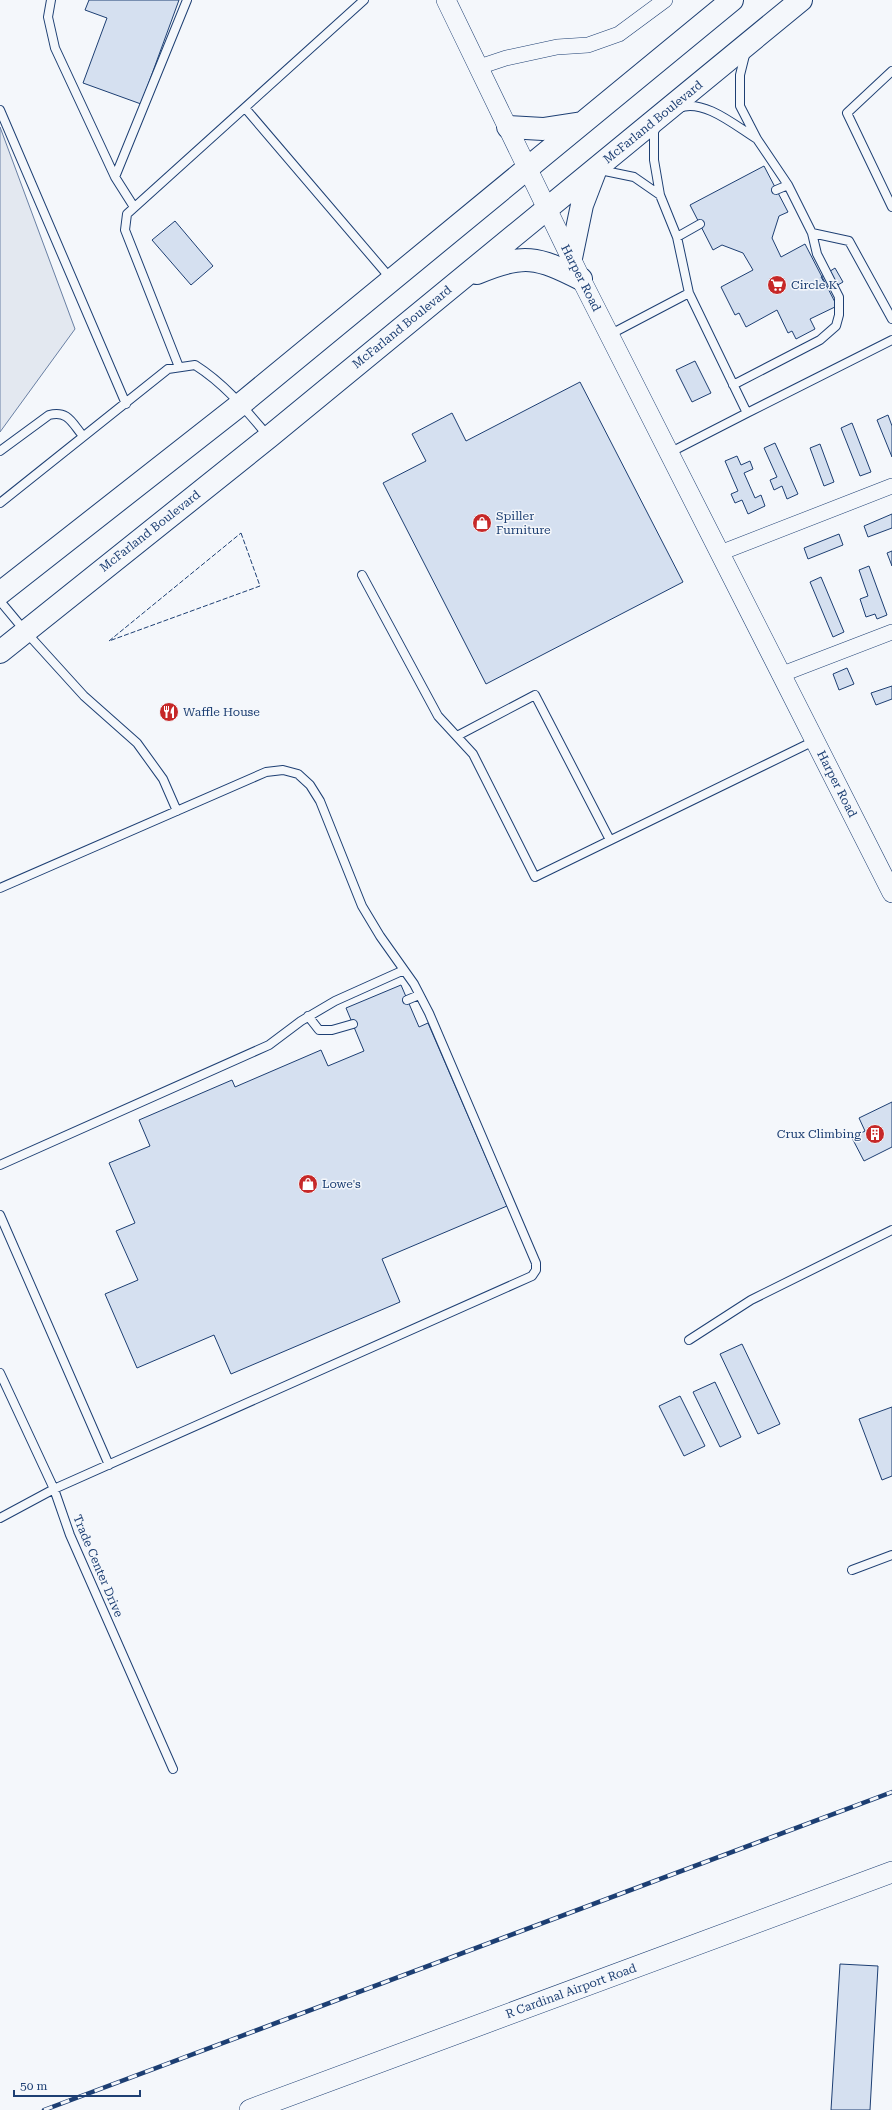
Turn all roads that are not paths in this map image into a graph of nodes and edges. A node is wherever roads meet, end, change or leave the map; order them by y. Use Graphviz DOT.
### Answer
graph roads {
  1 [pos="51,0"];
  2 [pos="187,0"];
  3 [pos="364,0"];
  4 [pos="446,0"];
  5 [pos="665,0"];
  6 [pos="732,0"];
  7 [pos="802,0"];
  8 [pos="748,44"];
  9 [pos="478,67"];
  10 [pos="892,71"];
  11 [pos="244,108"];
  12 [pos="0,110"];
  13 [pos="664,114"];
  14 [pos="582,123"];
  15 [pos="508,127"];
  16 [pos="757,139"];
  17 [pos="528,167"];
  18 [pos="596,170"];
  19 [pos="116,177"];
  20 [pos="788,185"];
  21 [pos="776,190"];
  22 [pos="660,195"];
  23 [pos="134,207"];
  24 [pos="892,207"];
  25 [pos="547,210"];
  26 [pos="700,224"];
  27 [pos="812,233"];
  28 [pos="677,237"];
  29 [pos="571,258"];
  30 [pos="391,280"];
  31 [pos="581,280"];
  32 [pos="458,282"];
  33 [pos="688,294"];
  34 [pos="892,319"];
  35 [pos="609,334"];
  36 [pos="892,340"];
  37 [pos="179,367"];
  38 [pos="733,385"];
  39 [pos="126,404"];
  40 [pos="241,404"];
  41 [pos="747,413"];
  42 [pos="82,436"];
  43 [pos="269,438"];
  44 [pos="0,451"];
  45 [pos="670,453"];
  46 [pos="892,486"];
  47 [pos="0,503"];
  48 [pos="720,553"];
  49 [pos="362,575"];
  50 [pos="0,593"];
  51 [pos="0,601"];
  52 [pos="25,631"];
  53 [pos="892,632"];
  54 [pos="0,652"];
  55 [pos="780,675"];
  56 [pos="457,736"];
  57 [pos="814,741"];
  58 [pos="177,811"];
  59 [pos="610,840"];
  60 [pos="0,888"];
  61 [pos="892,893"];
  62 [pos="404,970"];
  63 [pos="419,995"];
  64 [pos="407,1000"];
  65 [pos="308,1016"];
  66 [pos="353,1024"];
  67 [pos="0,1165"];
  68 [pos="0,1215"];
  69 [pos="892,1230"];
  70 [pos="689,1340"];
  71 [pos="0,1373"];
  72 [pos="109,1465"];
  73 [pos="54,1489"];
  74 [pos="0,1518"];
  75 [pos="892,1555"];
  76 [pos="852,1570"];
  77 [pos="173,1769"];
  78 [pos="892,1872"];
  79 [pos="250,2110"];
  1 -- 19 [label="lane"];
  2 -- 19 [label="lane"];
  3 -- 11 [label="lane"];
  4 -- 9 [label="street, Harper Road"];
  5 -- 9 [label="street"];
  6 -- 14 [label="highway"];
  7 -- 8 [label="highway, McFarland Boulevard"];
  8 -- 13 [label="highway, McFarland Boulevard"];
  8 -- 16 [label="lane"];
  9 -- 15 [label="street, Harper Road"];
  10 -- 24 [label="lane"];
  11 -- 23 [label="lane"];
  11 -- 30 [label="lane"];
  12 -- 39 [label="lane"];
  13 -- 16 [label="lane"];
  13 -- 18 [label="highway, McFarland Boulevard"];
  13 -- 22 [label="lane"];
  14 -- 15 [label="highway"];
  14 -- 17 [label="highway"];
  15 -- 17 [label="street, Harper Road"];
  16 -- 20 [label="lane"];
  17 -- 25 [label="street, Harper Road"];
  17 -- 30 [label="highway"];
  18 -- 22 [label="lane"];
  18 -- 25 [label="highway, McFarland Boulevard"];
  18 -- 29 [label="highway"];
  19 -- 23 [label="lane"];
  20 -- 21 [label="lane"];
  20 -- 27 [label="lane"];
  22 -- 28 [label="lane"];
  23 -- 37 [label="lane"];
  25 -- 29 [label="street, Harper Road"];
  25 -- 32 [label="highway, McFarland Boulevard"];
  26 -- 28 [label="lane"];
  27 -- 34 [label="lane"];
  27 -- 38 [label="lane"];
  28 -- 33 [label="lane"];
  29 -- 31 [label="street, Harper Road"];
  30 -- 40 [label="highway"];
  31 -- 32 [label="highway"];
  31 -- 35 [label="street, Harper Road"];
  32 -- 43 [label="highway, McFarland Boulevard"];
  33 -- 35 [label="lane"];
  33 -- 38 [label="lane"];
  35 -- 45 [label="street, Harper Road"];
  36 -- 41 [label="lane"];
  37 -- 39 [label="lane"];
  37 -- 40 [label="lane"];
  38 -- 41 [label="lane"];
  39 -- 42 [label="lane"];
  40 -- 43 [label="lane"];
  40 -- 50 [label="highway"];
  41 -- 45 [label="lane"];
  42 -- 44 [label="lane"];
  42 -- 47 [label="lane"];
  43 -- 52 [label="highway, McFarland Boulevard"];
  45 -- 48 [label="street, Harper Road"];
  46 -- 48 [label="street"];
  48 -- 55 [label="street, Harper Road"];
  49 -- 56 [label="lane"];
  51 -- 52 [label="lane"];
  52 -- 54 [label="highway, McFarland Boulevard"];
  52 -- 58 [label="lane"];
  53 -- 55 [label="street"];
  55 -- 57 [label="street, Harper Road"];
  56 -- 59 [label="lane"];
  56 -- 59 [label="lane"];
  57 -- 59 [label="lane"];
  57 -- 61 [label="street, Harper Road"];
  58 -- 60 [label="lane"];
  58 -- 62 [label="lane"];
  62 -- 63 [label="lane"];
  62 -- 65 [label="lane"];
  63 -- 64 [label="lane"];
  63 -- 72 [label="lane"];
  65 -- 66 [label="lane"];
  65 -- 67 [label="lane"];
  68 -- 72 [label="lane"];
  69 -- 70 [label="lane"];
  71 -- 73 [label="lane, Trade Center Drive"];
  72 -- 73 [label="lane"];
  73 -- 74 [label="lane"];
  73 -- 77 [label="lane, Trade Center Drive"];
  75 -- 76 [label="lane"];
  78 -- 79 [label="main road, R Cardinal Airport Road"];
}
